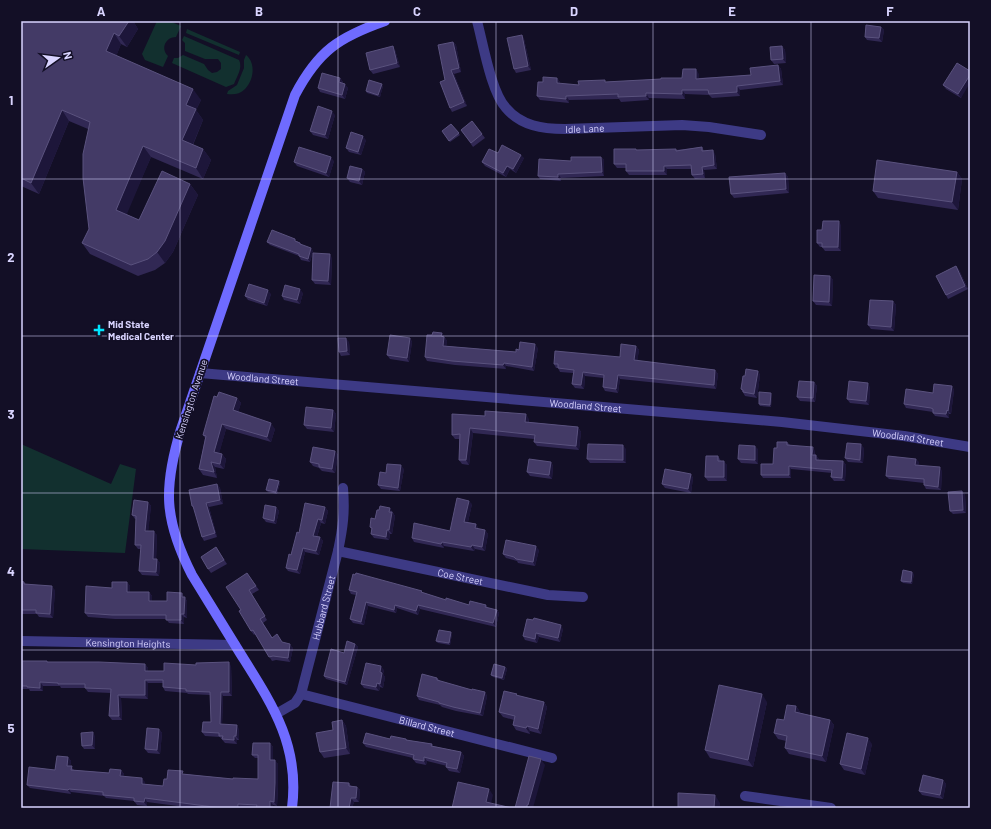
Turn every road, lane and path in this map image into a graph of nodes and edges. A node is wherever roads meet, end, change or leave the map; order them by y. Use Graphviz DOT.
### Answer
graph roads {
  1 [pos="386,21"];
  2 [pos="477,21"];
  3 [pos="761,135"];
  4 [pos="200,373"];
  5 [pos="970,447"];
  6 [pos="343,488"];
  7 [pos="338,551"];
  8 [pos="583,597"];
  9 [pos="21,641"];
  10 [pos="235,645"];
  11 [pos="301,694"];
  12 [pos="276,714"];
  13 [pos="552,758"];
  14 [pos="745,796"];
  15 [pos="292,808"];
  16 [pos="831,808"];
  1 -- 4 [label="main road, Kensington Avenue"];
  2 -- 3 [label="street, Idle Lane"];
  4 -- 5 [label="street, Woodland Street"];
  4 -- 10 [label="main road, Kensington Avenue"];
  6 -- 7 [label="street, Hubbard Street"];
  7 -- 8 [label="street, Coe Street"];
  7 -- 11 [label="street, Hubbard Street"];
  9 -- 10 [label="street, Kensington Heights"];
  10 -- 12 [label="main road, Kensington Avenue"];
  11 -- 12 [label="street"];
  11 -- 13 [label="street, Billard Street"];
  12 -- 15 [label="main road, Kensington Avenue"];
  14 -- 16 [label="street"];
}
